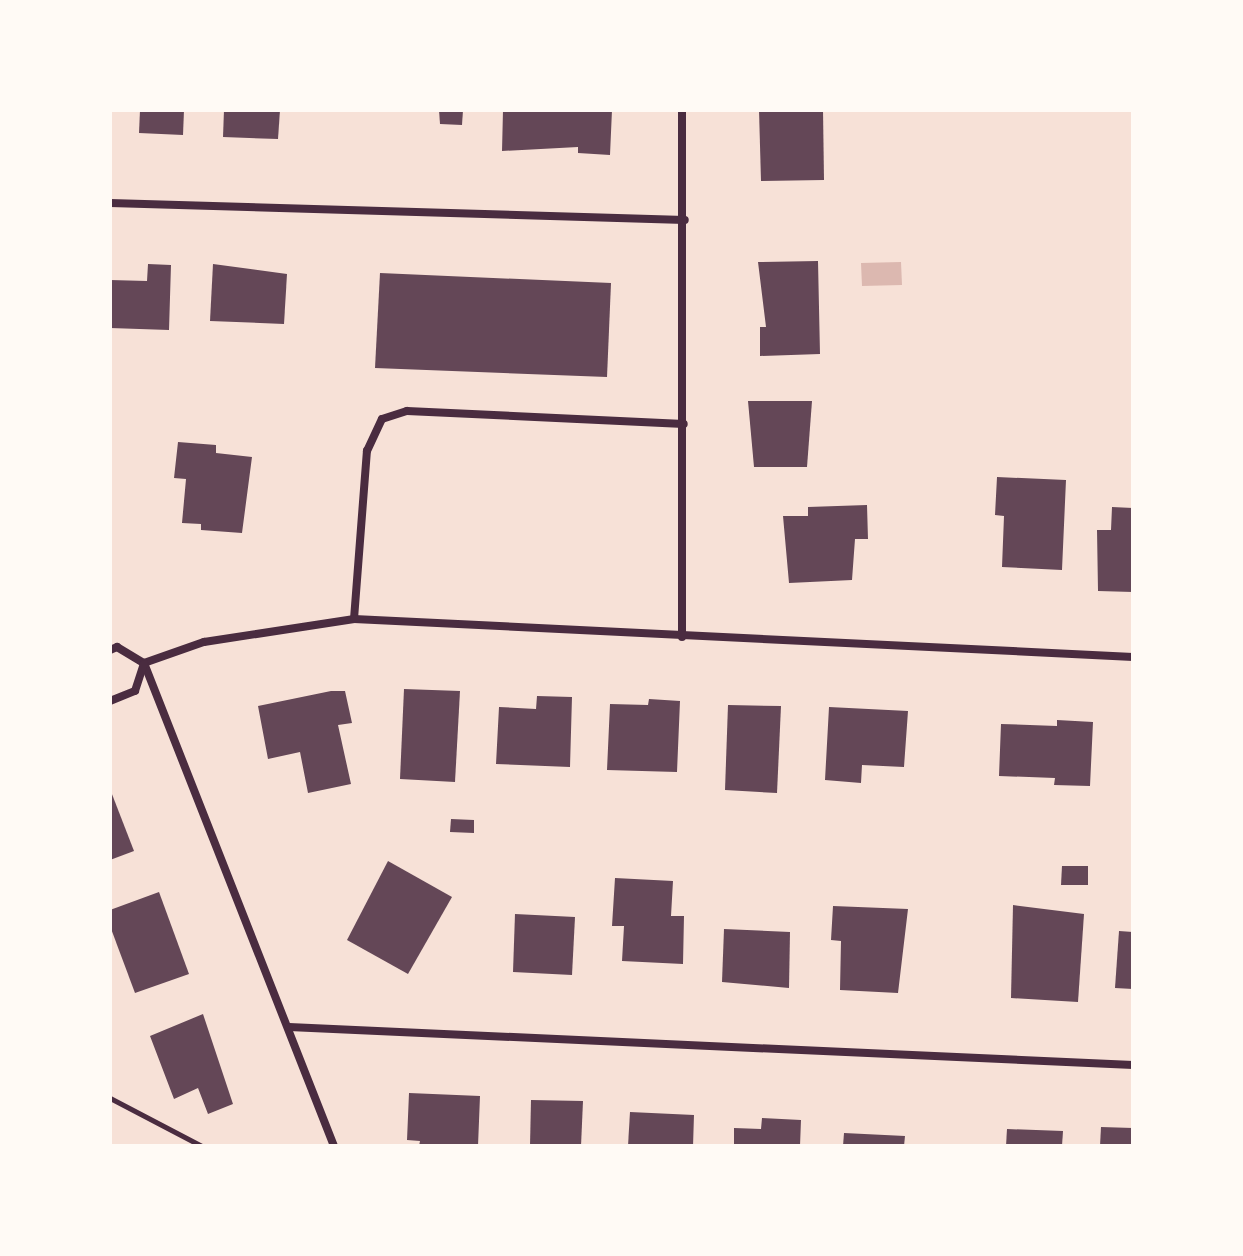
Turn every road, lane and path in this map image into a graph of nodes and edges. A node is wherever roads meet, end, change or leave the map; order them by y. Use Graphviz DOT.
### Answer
graph roads {
  1 [pos="682,110"];
  2 [pos="110,203"];
  3 [pos="685,220"];
  4 [pos="684,424"];
  5 [pos="354,619"];
  6 [pos="682,637"];
  7 [pos="110,650"];
  8 [pos="1133,657"];
  9 [pos="144,663"];
  10 [pos="110,701"];
  11 [pos="289,1027"];
  12 [pos="1133,1065"];
  13 [pos="110,1098"];
  14 [pos="202,1146"];
  15 [pos="334,1146"];
  1 -- 3 [label="street"];
  2 -- 3 [label="street"];
  3 -- 4 [label="street"];
  4 -- 5 [label="street"];
  4 -- 6 [label="street"];
  5 -- 6 [label="street"];
  5 -- 9 [label="street"];
  6 -- 8 [label="street"];
  7 -- 9 [label="street"];
  9 -- 10 [label="street"];
  9 -- 11 [label="street"];
  11 -- 12 [label="street"];
  11 -- 15 [label="street"];
  13 -- 14 [label="path"];
}
